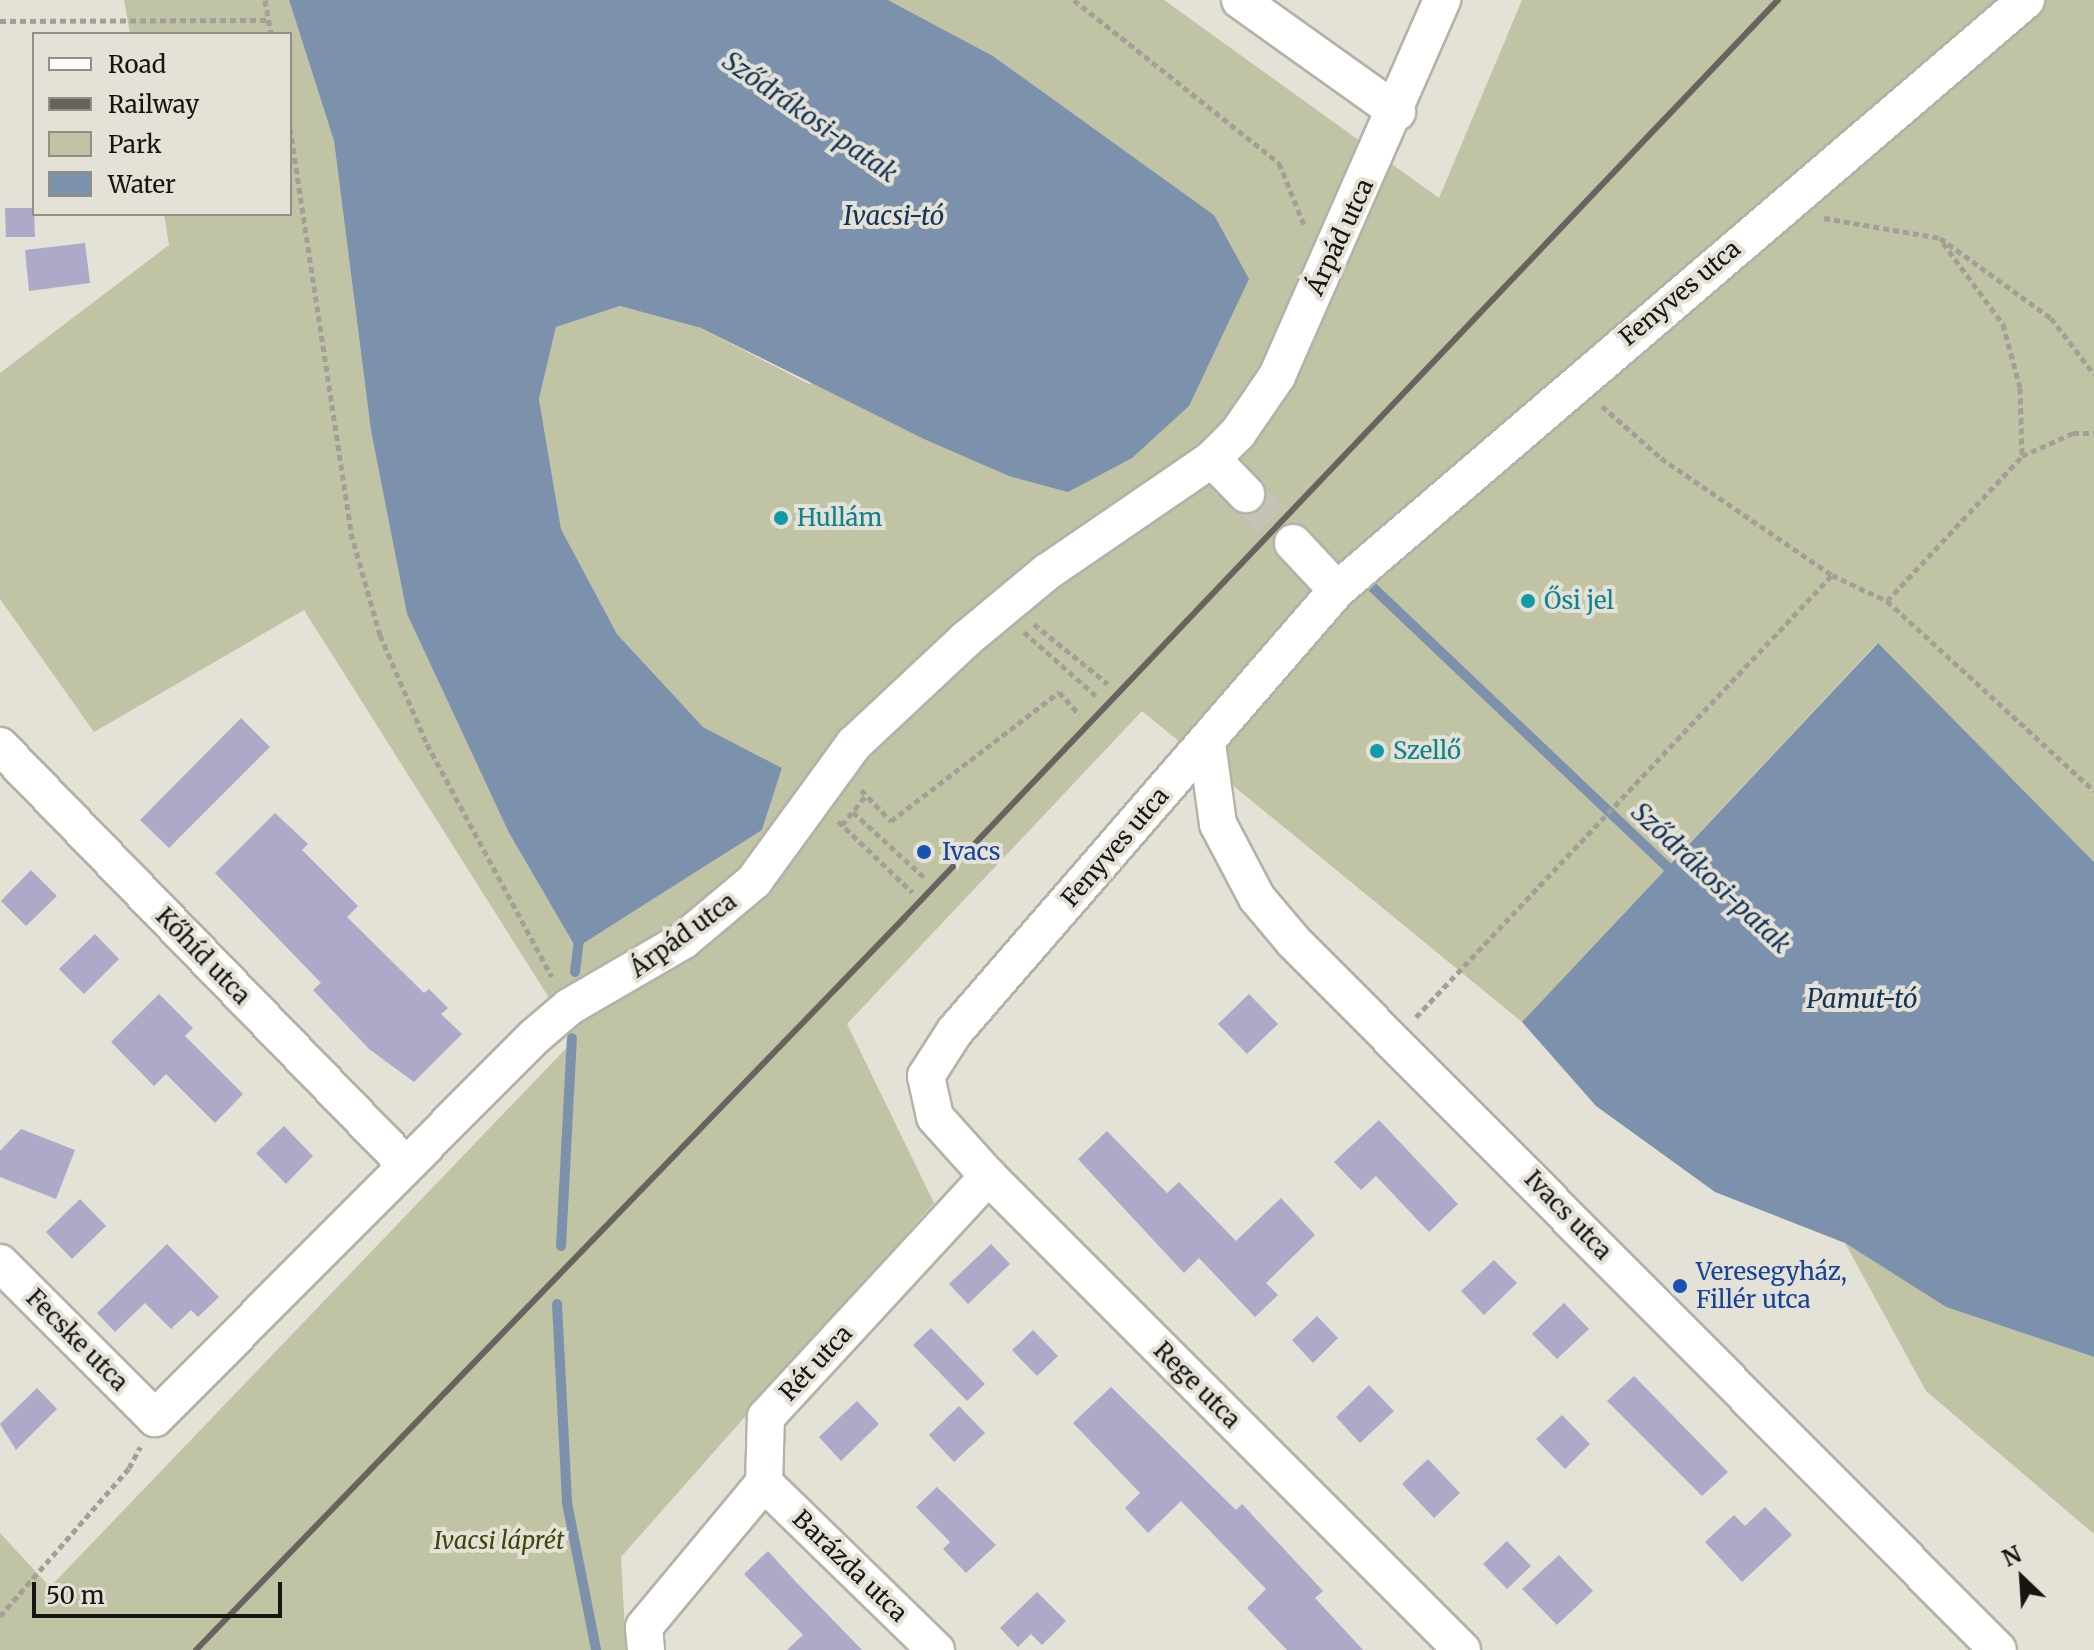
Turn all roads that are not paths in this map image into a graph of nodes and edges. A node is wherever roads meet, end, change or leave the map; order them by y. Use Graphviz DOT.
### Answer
graph roads {
  1 [pos="1240,0"];
  2 [pos="1442,0"];
  3 [pos="2026,0"];
  4 [pos="1397,112"];
  5 [pos="1212,459"];
  6 [pos="1246,494"];
  7 [pos="1293,543"];
  8 [pos="1337,590"];
  9 [pos="1207,743"];
  10 [pos="0,746"];
  11 [pos="935,1117"];
  12 [pos="406,1165"];
  13 [pos="988,1176"];
  14 [pos="0,1263"];
  15 [pos="155,1418"];
  16 [pos="764,1483"];
  17 [pos="1988,1647"];
  18 [pos="646,1650"];
  19 [pos="936,1650"];
  20 [pos="1462,1650"];
  1 -- 4 [label="street"];
  2 -- 4 [label="street, Árpád utca"];
  3 -- 8 [label="street, Fenyves utca"];
  4 -- 5 [label="street, Árpád utca"];
  5 -- 6 [label="street"];
  5 -- 12 [label="street, Árpád utca"];
  7 -- 8 [label="street"];
  8 -- 9 [label="street, Fenyves utca"];
  9 -- 11 [label="street, Fenyves utca"];
  9 -- 17 [label="street, Ivacs utca"];
  10 -- 12 [label="street, Kőhíd utca"];
  11 -- 13 [label="street, Rege utca"];
  12 -- 15 [label="street, Árpád utca"];
  13 -- 16 [label="street, Rét utca"];
  13 -- 20 [label="street, Rege utca"];
  14 -- 15 [label="street, Fecske utca"];
  16 -- 18 [label="street"];
  16 -- 19 [label="street, Barázda utca"];
}
